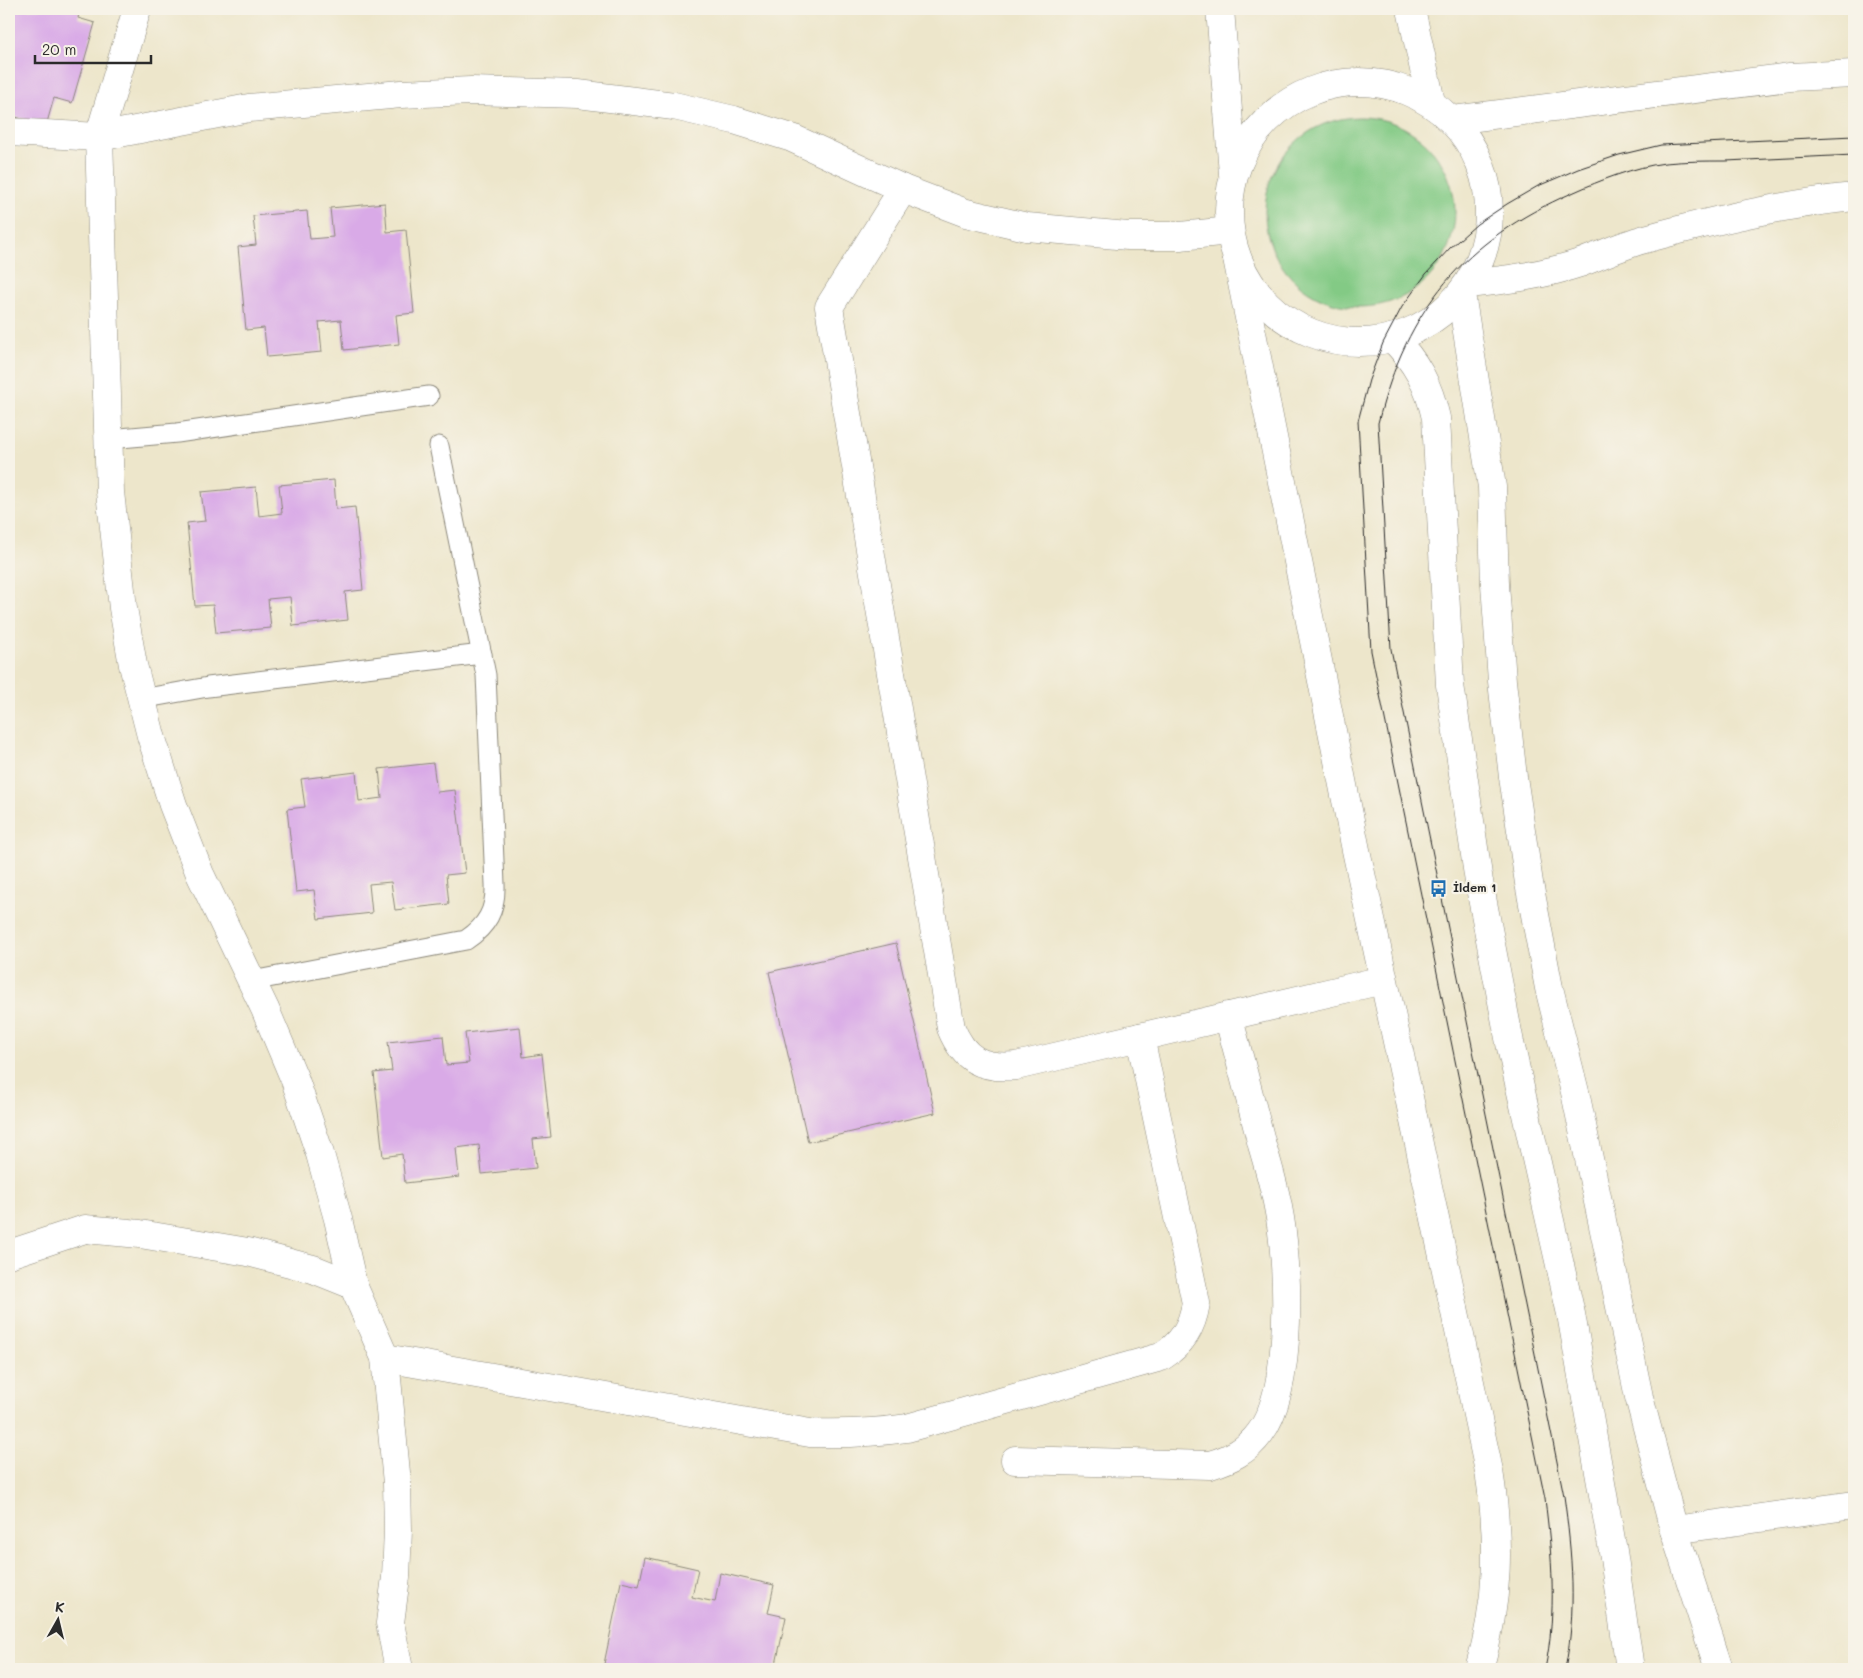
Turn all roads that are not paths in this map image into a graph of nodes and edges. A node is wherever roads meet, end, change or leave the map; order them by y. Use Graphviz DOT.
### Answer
graph roads {
  1 [pos="137,9"];
  2 [pos="1220,9"];
  3 [pos="1411,9"];
  4 [pos="1854,74"];
  5 [pos="1431,102"];
  6 [pos="1453,120"];
  7 [pos="9,132"];
  8 [pos="99,137"];
  9 [pos="1233,177"];
  10 [pos="903,189"];
  11 [pos="1854,198"];
  12 [pos="1230,231"];
  13 [pos="1237,258"];
  14 [pos="1464,289"];
  15 [pos="1392,338"];
  16 [pos="429,396"];
  17 [pos="109,439"];
  18 [pos="439,446"];
  19 [pos="482,654"];
  20 [pos="141,699"];
  21 [pos="1383,980"];
  22 [pos="252,981"];
  23 [pos="1228,1016"];
  24 [pos="1140,1037"];
  25 [pos="9,1254"];
  26 [pos="353,1285"];
  27 [pos="385,1358"];
  28 [pos="1015,1460"];
  29 [pos="1854,1505"];
  30 [pos="1674,1530"];
  31 [pos="399,1669"];
  32 [pos="1479,1669"];
  33 [pos="1630,1669"];
  34 [pos="1719,1669"];
  1 -- 8 [label="street"];
  2 -- 9 [label="street"];
  3 -- 5 [label="street"];
  4 -- 6 [label="street"];
  5 -- 6 [label="street"];
  5 -- 9 [label="street"];
  6 -- 14 [label="street"];
  7 -- 8 [label="street"];
  8 -- 10 [label="street"];
  8 -- 17 [label="street"];
  9 -- 12 [label="street"];
  10 -- 12 [label="street"];
  10 -- 24 [label="street"];
  11 -- 14 [label="street"];
  12 -- 13 [label="street"];
  13 -- 15 [label="street"];
  13 -- 21 [label="street"];
  14 -- 15 [label="street"];
  14 -- 30 [label="street"];
  15 -- 33 [label="street"];
  16 -- 17 [label="lane"];
  17 -- 20 [label="street"];
  18 -- 19 [label="lane"];
  19 -- 20 [label="lane"];
  19 -- 22 [label="lane"];
  20 -- 22 [label="street"];
  21 -- 23 [label="street"];
  21 -- 32 [label="street"];
  22 -- 26 [label="street"];
  23 -- 24 [label="street"];
  23 -- 28 [label="street"];
  24 -- 27 [label="street"];
  25 -- 26 [label="street"];
  26 -- 27 [label="street"];
  27 -- 31 [label="street"];
  29 -- 30 [label="street"];
  30 -- 34 [label="street"];
}
